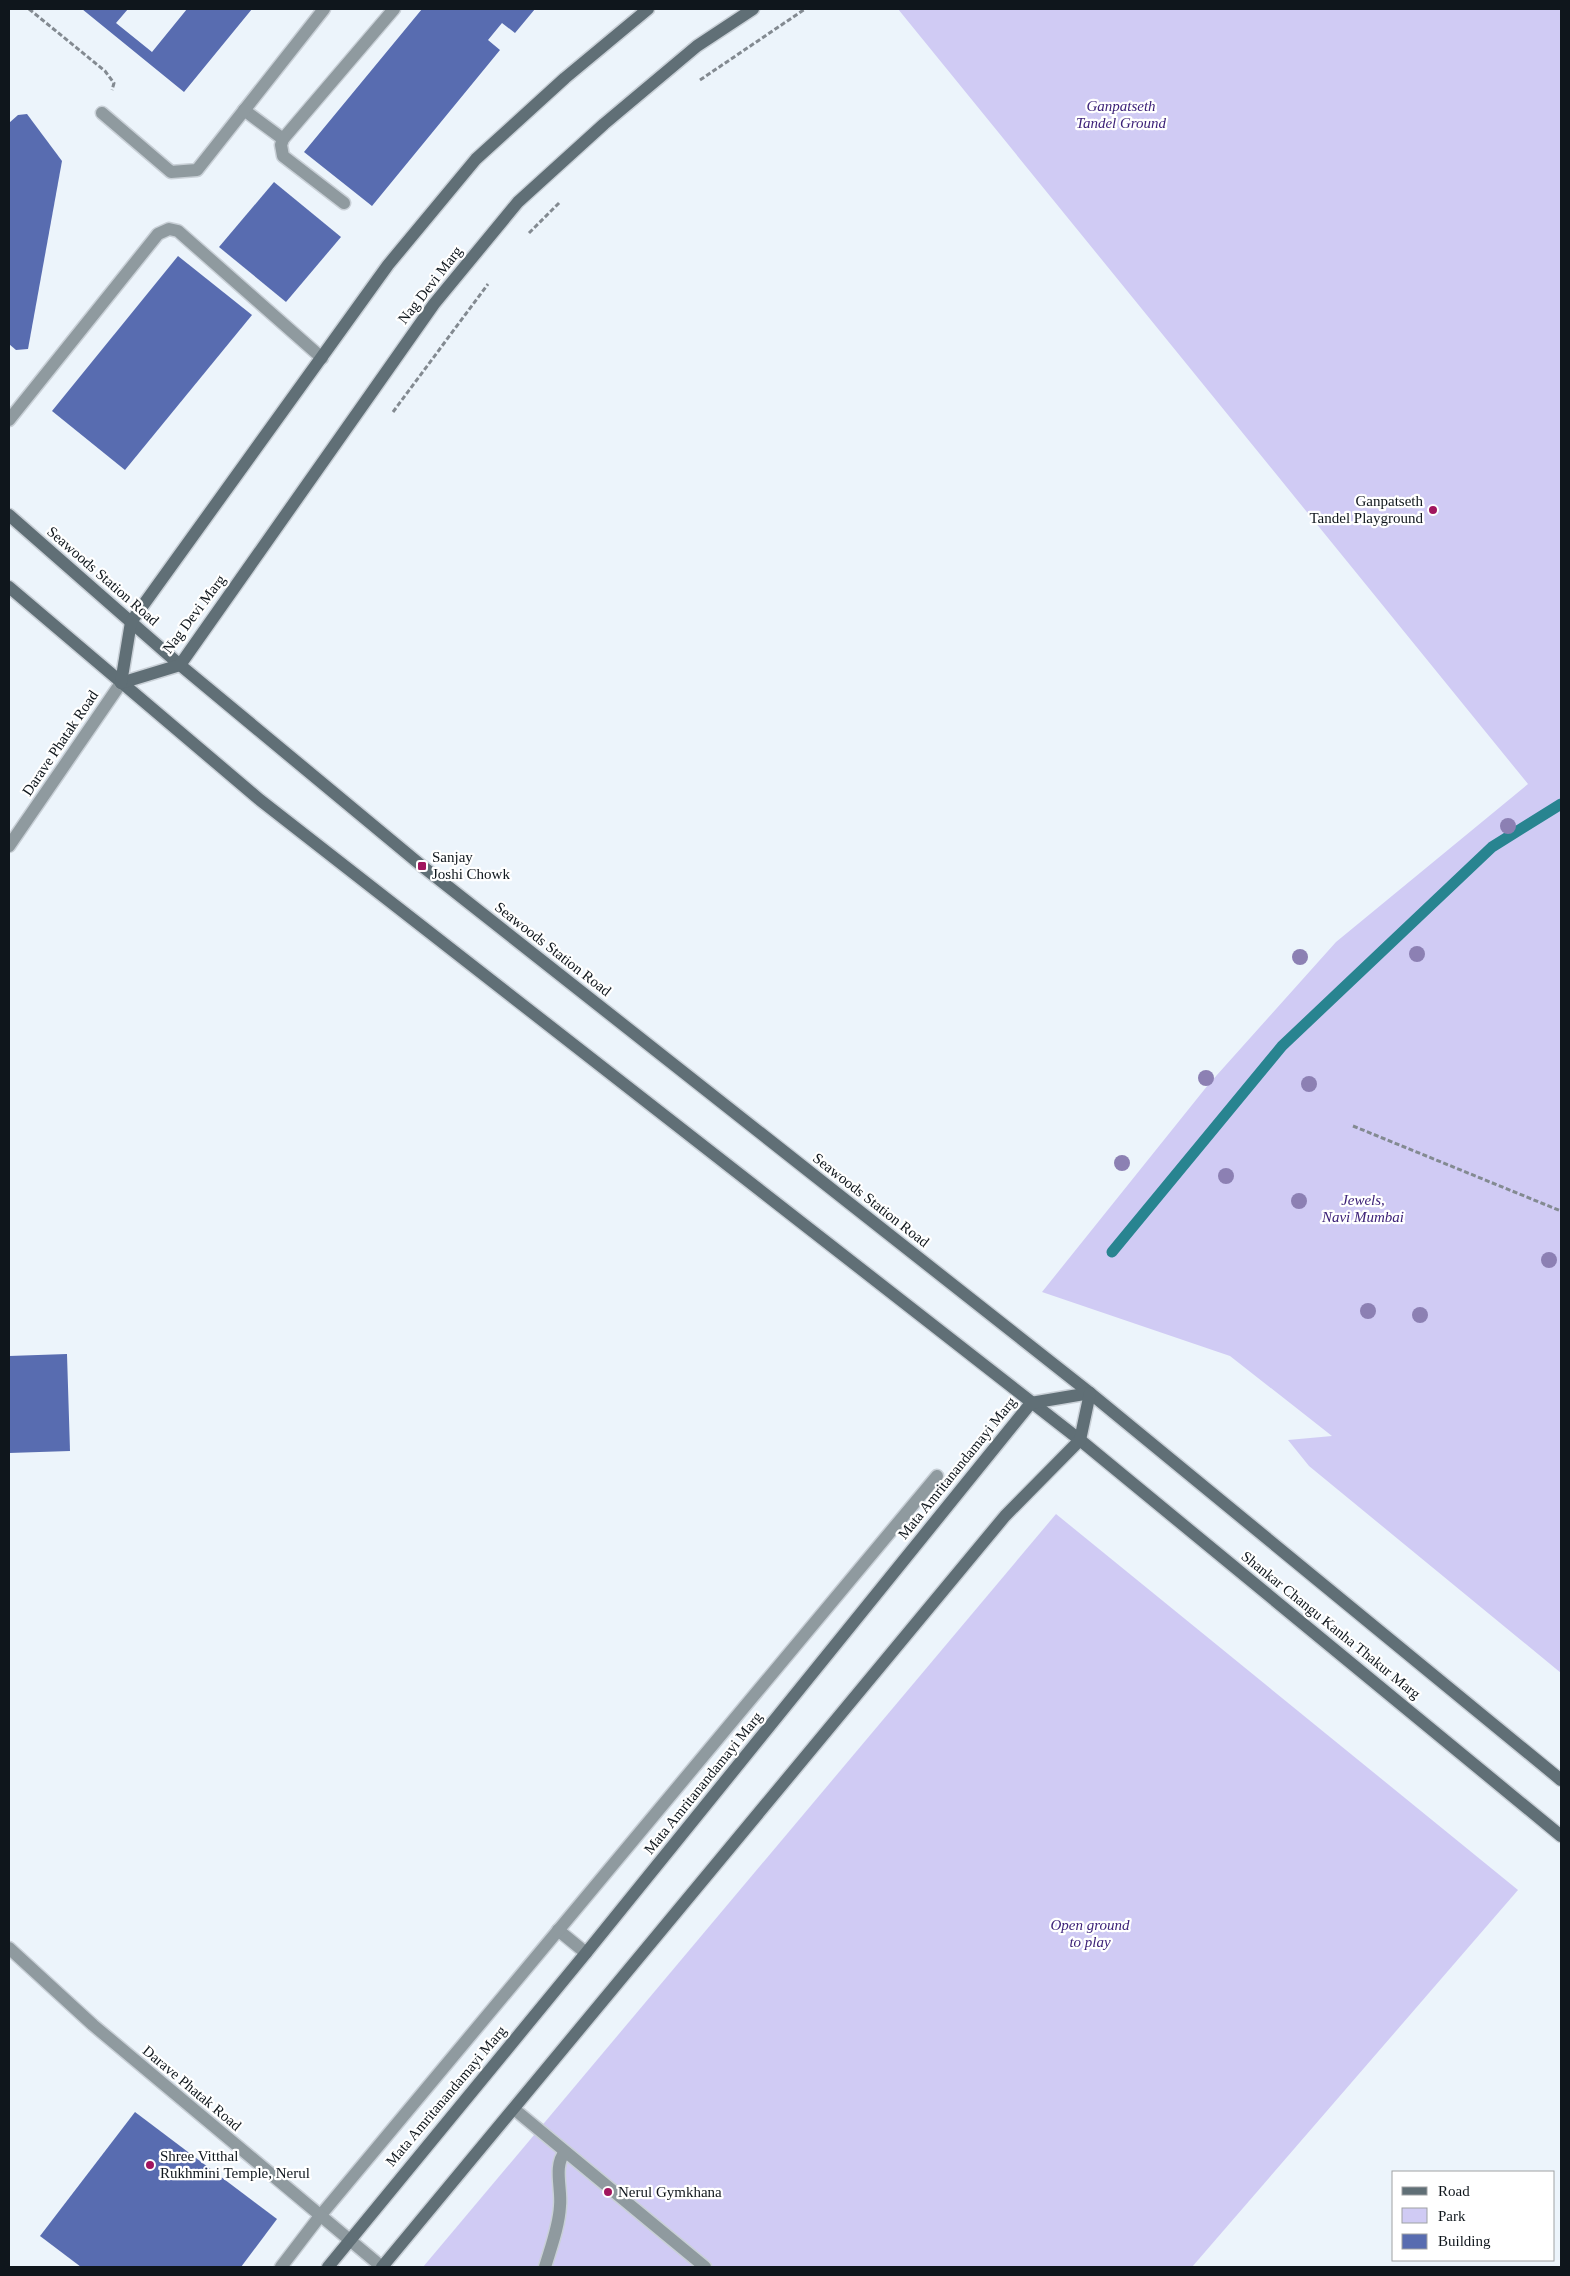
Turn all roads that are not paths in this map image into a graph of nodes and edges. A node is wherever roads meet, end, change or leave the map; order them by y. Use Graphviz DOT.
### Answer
graph roads {
  1 [pos="324,9"];
  2 [pos="394,9"];
  3 [pos="648,9"];
  4 [pos="753,9"];
  5 [pos="244,110"];
  6 [pos="102,113"];
  7 [pos="283,139"];
  8 [pos="344,203"];
  9 [pos="322,358"];
  10 [pos="9,420"];
  11 [pos="9,514"];
  12 [pos="9,587"];
  13 [pos="131,622"];
  14 [pos="180,665"];
  15 [pos="121,683"];
  16 [pos="9,846"];
  17 [pos="1090,1394"];
  18 [pos="1031,1403"];
  19 [pos="1080,1440"];
  20 [pos="937,1476"];
  21 [pos="1561,1780"];
  22 [pos="1561,1836"];
  23 [pos="558,1930"];
  24 [pos="9,1948"];
  25 [pos="586,1953"];
  26 [pos="514,2109"];
  27 [pos="565,2152"];
  28 [pos="320,2216"];
  29 [pos="348,2239"];
  30 [pos="281,2267"];
  31 [pos="328,2267"];
  32 [pos="382,2267"];
  33 [pos="545,2267"];
  34 [pos="705,2267"];
  1 -- 5 [label="street"];
  2 -- 7 [label="street"];
  3 -- 9 [label="main road"];
  4 -- 14 [label="main road, Nag Devi Marg"];
  5 -- 6 [label="street"];
  5 -- 7 [label="street"];
  7 -- 8 [label="street"];
  9 -- 10 [label="street"];
  9 -- 13 [label="main road"];
  11 -- 13 [label="main road, Seawoods Station Road"];
  12 -- 15 [label="main road"];
  13 -- 14 [label="main road, Seawoods Station Road"];
  13 -- 15 [label="main road"];
  14 -- 15 [label="main road, Nag Devi Marg"];
  14 -- 17 [label="main road, Seawoods Station Road"];
  15 -- 16 [label="street, Darave Phatak Road"];
  15 -- 18 [label="main road"];
  17 -- 18 [label="main road, Mata Amritanandamayi Marg"];
  17 -- 19 [label="main road"];
  17 -- 21 [label="main road, Shankar Changu Kanha Thakur Marg"];
  18 -- 19 [label="main road"];
  18 -- 25 [label="main road, Mata Amritanandamayi Marg"];
  19 -- 22 [label="main road, Shankar Changu Kanha Thakur Marg"];
  19 -- 26 [label="main road"];
  20 -- 23 [label="street"];
  23 -- 25 [label="street"];
  23 -- 28 [label="street"];
  24 -- 28 [label="street, Darave Phatak Road"];
  25 -- 29 [label="main road, Mata Amritanandamayi Marg"];
  26 -- 27 [label="street"];
  26 -- 32 [label="main road"];
  27 -- 33 [label="street"];
  27 -- 34 [label="street"];
  28 -- 29 [label="street, Darave Phatak Road"];
  28 -- 30 [label="street"];
  29 -- 31 [label="main road, Mata Amritanandamayi Marg"];
  29 -- 32 [label="street, Darave Phatak Road"];
}
